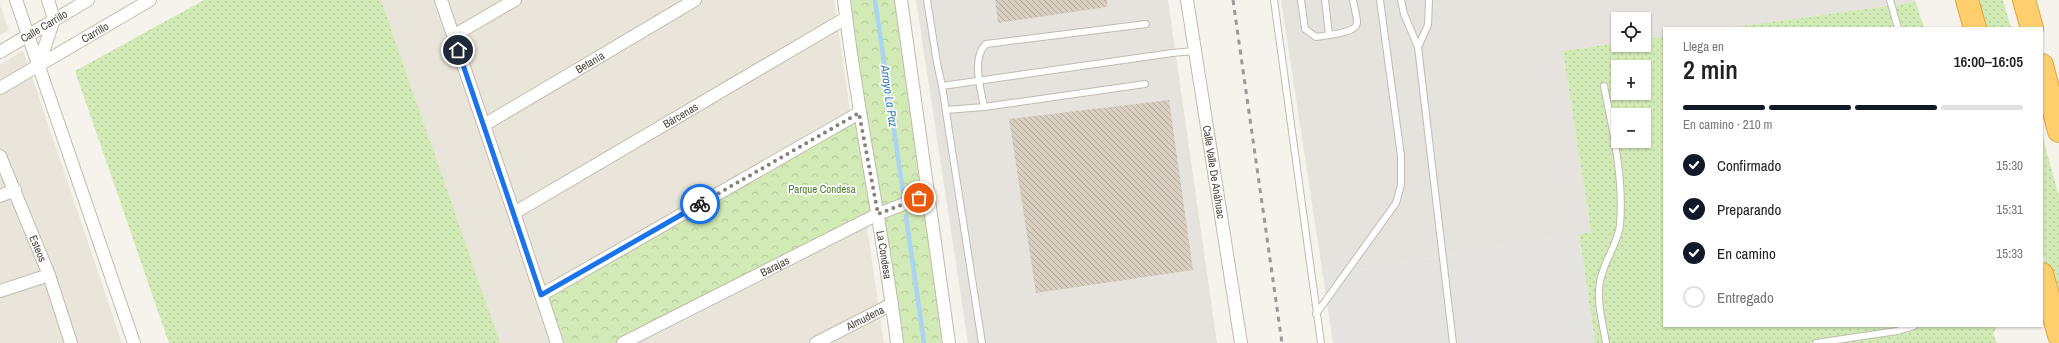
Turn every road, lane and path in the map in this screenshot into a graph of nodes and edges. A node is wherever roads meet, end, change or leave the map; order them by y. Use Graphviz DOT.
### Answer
graph roads {
  1 [pos="16,0"];
  2 [pos="48,0"];
  3 [pos="88,0"];
  4 [pos="150,0"];
  5 [pos="441,0"];
  6 [pos="515,0"];
  7 [pos="695,0"];
  8 [pos="844,0"];
  9 [pos="901,0"];
  10 [pos="927,0"];
  11 [pos="1187,0"];
  12 [pos="1274,0"];
  13 [pos="1301,0"];
  14 [pos="1325,0"];
  15 [pos="1353,0"];
  16 [pos="1380,0"];
  17 [pos="1401,0"];
  18 [pos="1429,0"];
  19 [pos="1890,0"];
  20 [pos="1967,0"];
  21 [pos="2024,0"];
  22 [pos="846,18"];
  23 [pos="54,19"];
  24 [pos="1146,24"];
  25 [pos="1898,27"];
  26 [pos="1975,27"];
  27 [pos="2032,27"];
  28 [pos="1330,34"];
  29 [pos="28,35"];
  30 [pos="453,36"];
  31 [pos="1418,46"];
  32 [pos="1194,51"];
  33 [pos="0,52"];
  34 [pos="39,64"];
  35 [pos="2043,69"];
  36 [pos="980,80"];
  37 [pos="1145,84"];
  38 [pos="942,86"];
  39 [pos="1604,86"];
  40 [pos="0,88"];
  41 [pos="984,107"];
  42 [pos="946,110"];
  43 [pos="859,113"];
  44 [pos="484,125"];
  45 [pos="2059,131"];
  46 [pos="0,156"];
  47 [pos="15,190"];
  48 [pos="927,194"];
  49 [pos="0,196"];
  50 [pos="514,213"];
  51 [pos="878,214"];
  52 [pos="49,275"];
  53 [pos="2043,278"];
  54 [pos="0,291"];
  55 [pos="541,295"];
  56 [pos="892,304"];
  57 [pos="1316,314"];
  58 [pos="1911,327"];
  59 [pos="2059,335"];
  60 [pos="71,343"];
  61 [pos="134,343"];
  62 [pos="557,343"];
  63 [pos="623,343"];
  64 [pos="816,343"];
  65 [pos="897,343"];
  66 [pos="949,343"];
  67 [pos="982,343"];
  68 [pos="1241,343"];
  69 [pos="1321,343"];
  70 [pos="1453,343"];
  71 [pos="1606,343"];
  72 [pos="1816,343"];
  1 -- 29 [label="street"];
  2 -- 23 [label="street"];
  3 -- 23 [label="street, Calle Carrillo"];
  4 -- 34 [label="street, Carrillo"];
  5 -- 30 [label="street"];
  6 -- 30 [label="street"];
  7 -- 44 [label="street, Betania"];
  8 -- 22 [label="street, La Condesa"];
  9 -- 48 [label="street"];
  10 -- 38 [label="lane"];
  11 -- 32 [label="street, Calle Valle De Anáhuac"];
  12 -- 57 [label="lane"];
  13 -- 28 [label="lane"];
  14 -- 28 [label="lane"];
  15 -- 28 [label="lane"];
  16 -- 57 [label="lane"];
  17 -- 31 [label="lane"];
  18 -- 31 [label="lane"];
  19 -- 25 [label="lane"];
  20 -- 26 [label="highway"];
  21 -- 27 [label="highway"];
  22 -- 43 [label="street, La Condesa"];
  22 -- 50 [label="street, Bárcenas"];
  23 -- 29 [label="street, Calle Carrillo"];
  23 -- 34 [label="street"];
  24 -- 36 [label="lane"];
  29 -- 33 [label="street, Calle Carrillo"];
  29 -- 34 [label="street"];
  30 -- 44 [label="street"];
  31 -- 70 [label="lane"];
  32 -- 36 [label="lane"];
  32 -- 68 [label="street, Calle Valle De Anáhuac"];
  34 -- 40 [label="street"];
  34 -- 61 [label="street"];
  35 -- 45 [label="highway"];
  36 -- 38 [label="lane"];
  36 -- 41 [label="lane"];
  37 -- 41 [label="lane"];
  38 -- 42 [label="lane"];
  39 -- 71 [label="lane"];
  41 -- 42 [label="lane"];
  42 -- 67 [label="lane"];
  43 -- 51 [label="street, La Condesa"];
  43 -- 55 [label="street"];
  44 -- 50 [label="street"];
  46 -- 47 [label="street, Esteos"];
  47 -- 49 [label="street"];
  47 -- 52 [label="street, Esteos"];
  48 -- 51 [label="street, Barajas"];
  48 -- 66 [label="street"];
  50 -- 55 [label="street"];
  51 -- 56 [label="street, La Condesa"];
  51 -- 63 [label="street, Barajas"];
  52 -- 54 [label="street"];
  52 -- 60 [label="street, Esteos"];
  53 -- 59 [label="highway"];
  55 -- 62 [label="street"];
  56 -- 64 [label="street, Almudena"];
  56 -- 65 [label="street, La Condesa"];
  57 -- 69 [label="lane"];
  58 -- 72 [label="lane"];
}
